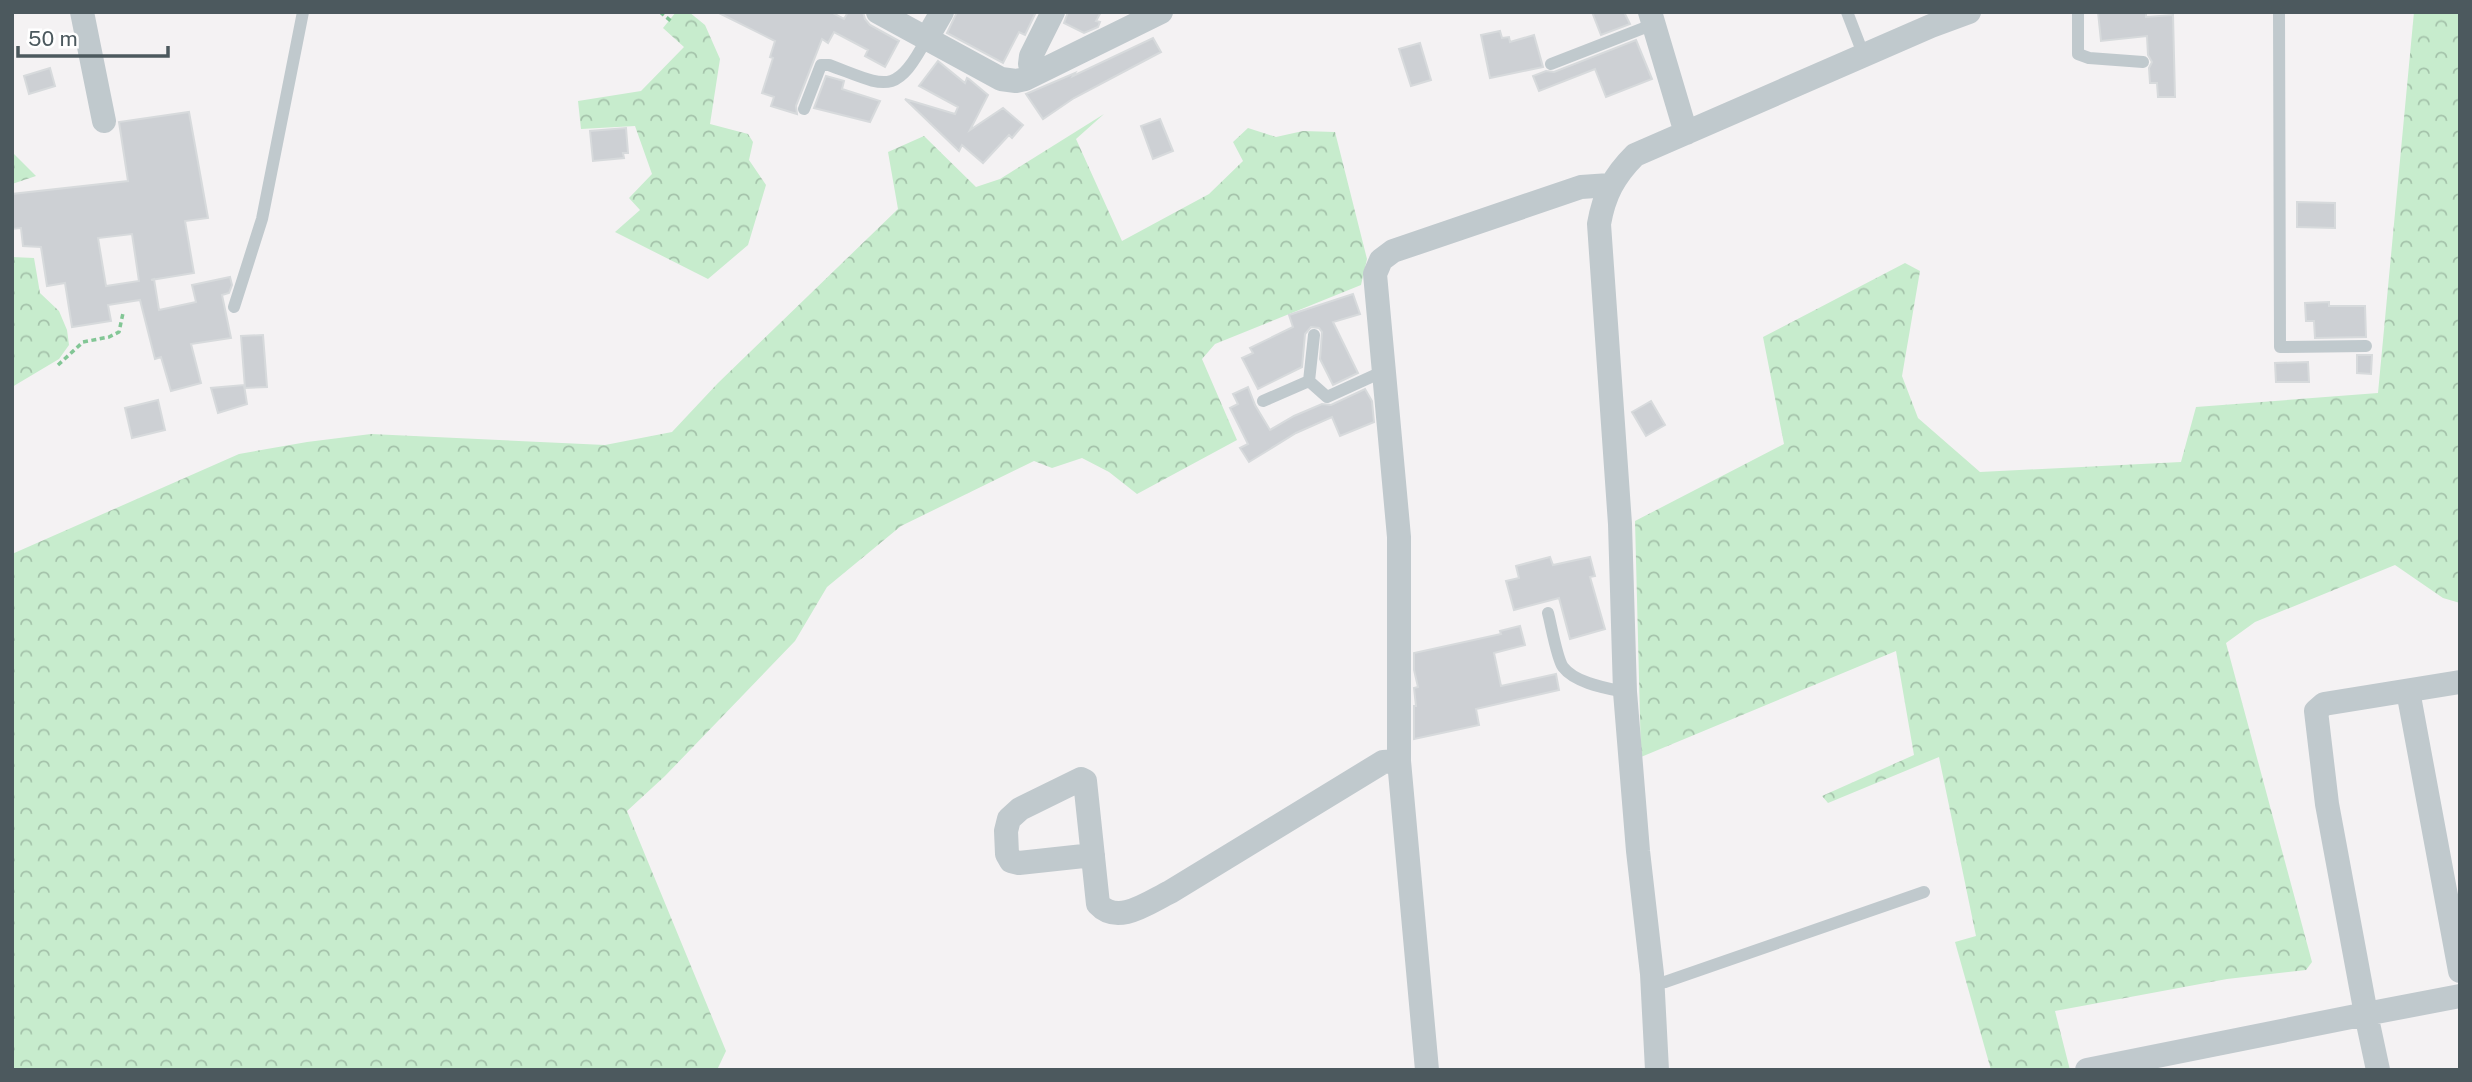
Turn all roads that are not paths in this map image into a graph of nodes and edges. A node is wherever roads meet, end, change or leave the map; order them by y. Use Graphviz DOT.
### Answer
graph roads {
  1 [pos="82,12"];
  2 [pos="303,12"];
  3 [pos="878,12"];
  4 [pos="942,12"];
  5 [pos="1053,12"];
  6 [pos="1161,12"];
  7 [pos="1847,12"];
  8 [pos="1969,12"];
  9 [pos="2078,12"];
  10 [pos="2278,12"];
  11 [pos="1652,18"];
  12 [pos="1931,19"];
  13 [pos="927,38"];
  14 [pos="1864,55"];
  15 [pos="2143,62"];
  16 [pos="1551,64"];
  17 [pos="1035,74"];
  18 [pos="804,109"];
  19 [pos="104,121"];
  20 [pos="1686,133"];
  21 [pos="1610,185"];
  22 [pos="234,307"];
  23 [pos="1314,335"];
  24 [pos="2366,346"];
  25 [pos="1384,371"];
  26 [pos="1309,381"];
  27 [pos="1262,401"];
  28 [pos="1548,612"];
  29 [pos="2460,682"];
  30 [pos="2408,691"];
  31 [pos="1625,692"];
  32 [pos="1399,761"];
  33 [pos="1093,855"];
  34 [pos="1924,892"];
  35 [pos="2460,971"];
  36 [pos="1653,984"];
  37 [pos="2460,996"];
  38 [pos="2367,1014"];
  39 [pos="1427,1070"];
  40 [pos="1657,1070"];
  41 [pos="2087,1070"];
  42 [pos="2378,1070"];
  1 -- 19 [label="street"];
  2 -- 22 [label="lane"];
  3 -- 13 [label="street"];
  4 -- 13 [label="street"];
  5 -- 17 [label="street"];
  6 -- 17 [label="street"];
  7 -- 14 [label="lane"];
  8 -- 12 [label="street"];
  9 -- 15 [label="lane"];
  10 -- 24 [label="lane"];
  11 -- 16 [label="lane"];
  11 -- 20 [label="street"];
  12 -- 14 [label="street"];
  13 -- 17 [label="street"];
  13 -- 18 [label="lane"];
  14 -- 20 [label="street"];
  20 -- 21 [label="street"];
  21 -- 25 [label="street"];
  21 -- 31 [label="street"];
  23 -- 26 [label="lane"];
  25 -- 26 [label="lane"];
  25 -- 32 [label="street"];
  26 -- 27 [label="lane"];
  28 -- 31 [label="lane"];
  29 -- 30 [label="street"];
  30 -- 35 [label="street"];
  30 -- 38 [label="street"];
  31 -- 36 [label="street"];
  32 -- 33 [label="street"];
  32 -- 39 [label="street"];
  34 -- 36 [label="lane"];
  36 -- 40 [label="street"];
  37 -- 38 [label="street"];
  38 -- 41 [label="street"];
  38 -- 42 [label="street"];
}
